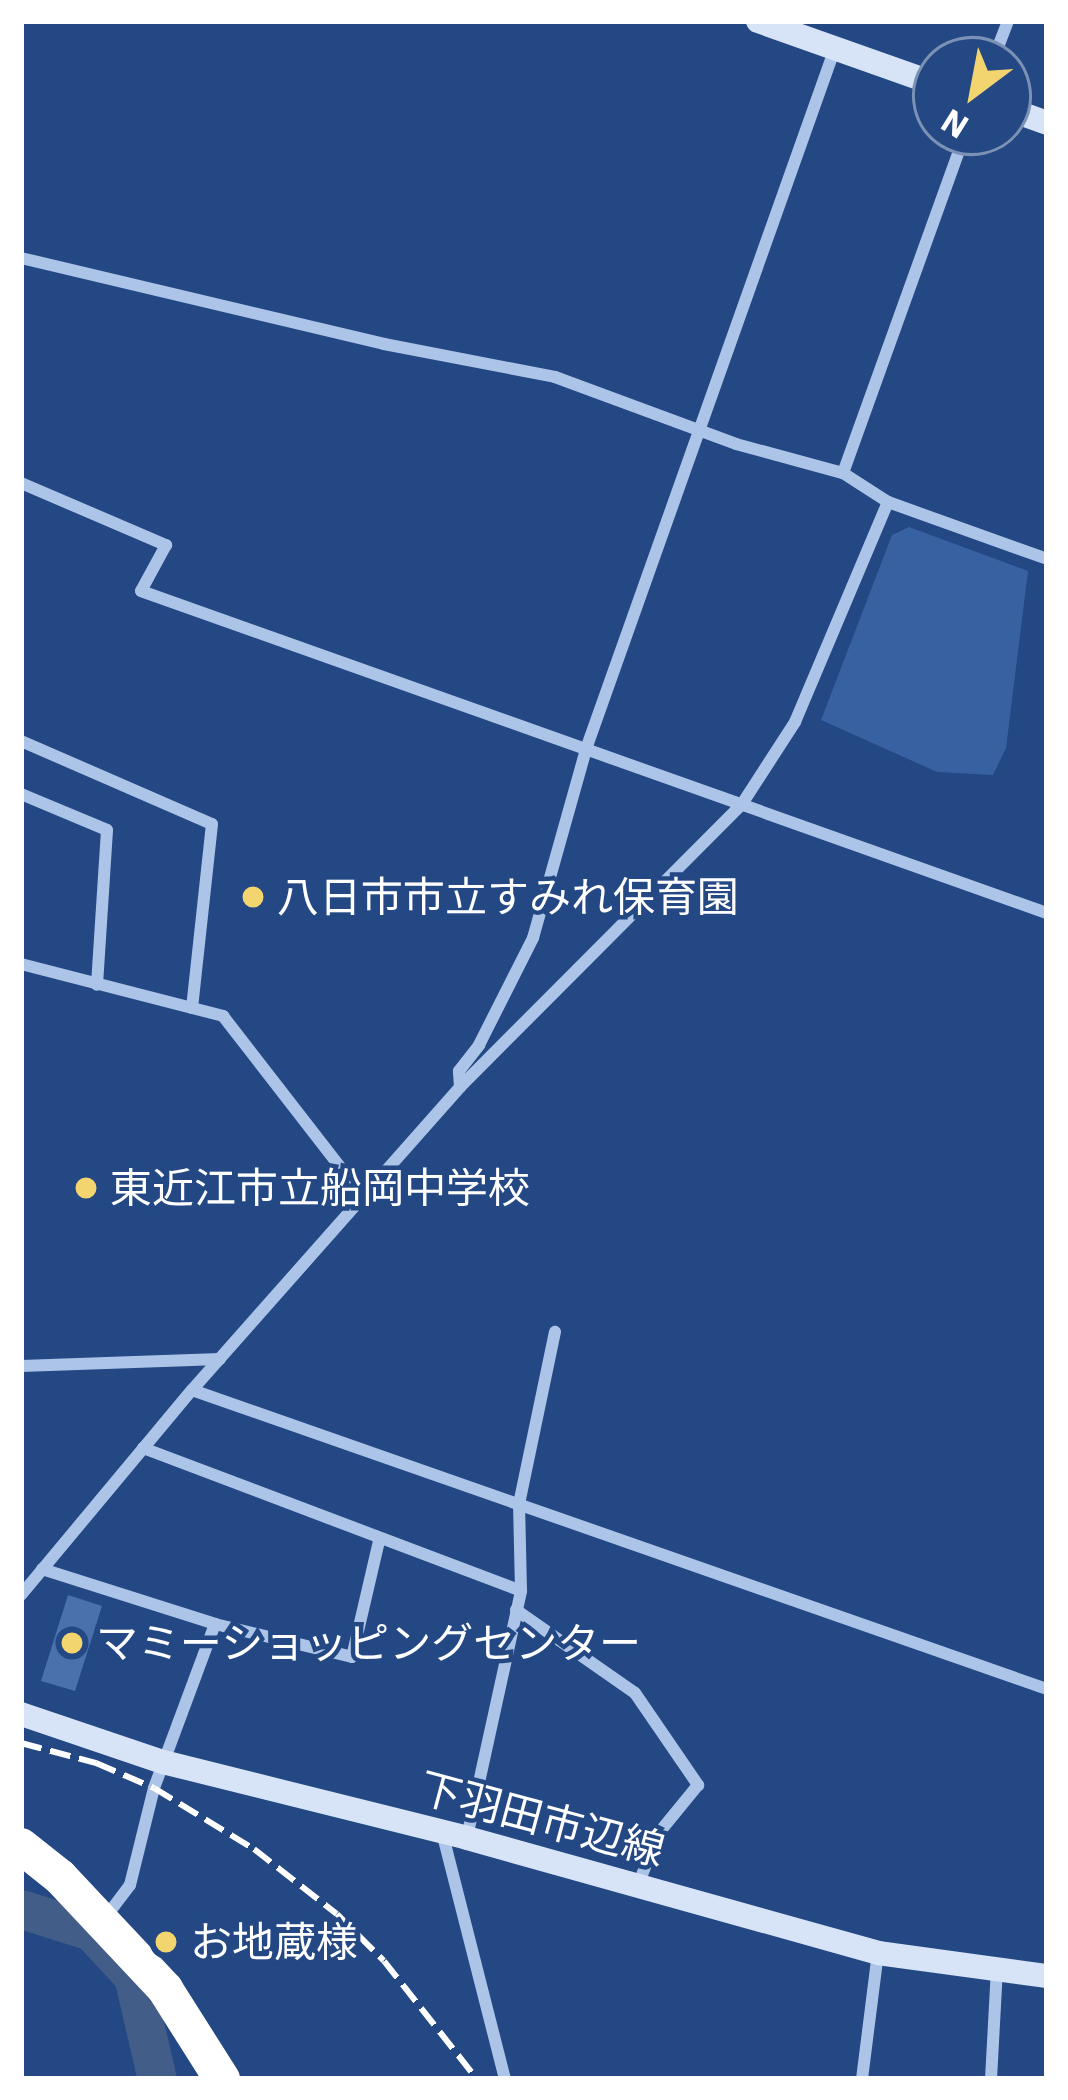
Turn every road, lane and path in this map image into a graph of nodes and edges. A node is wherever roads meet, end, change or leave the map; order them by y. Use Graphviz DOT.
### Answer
graph roads {
  1 [pos="758,21"];
  2 [pos="835,48"];
  3 [pos="912,75"];
  4 [pos="957,156"];
  5 [pos="21,258"];
  6 [pos="700,430"];
  7 [pos="843,473"];
  8 [pos="21,482"];
  9 [pos="888,502"];
  10 [pos="1047,559"];
  11 [pos="21,741"];
  12 [pos="586,749"];
  13 [pos="21,794"];
  14 [pos="742,804"];
  15 [pos="1047,913"];
  16 [pos="21,964"];
  17 [pos="97,985"];
  18 [pos="192,1008"];
  19 [pos="460,1087"];
  20 [pos="362,1195"];
  21 [pos="555,1332"];
  22 [pos="221,1359"];
  23 [pos="21,1366"];
  24 [pos="192,1390"];
  25 [pos="142,1448"];
  26 [pos="519,1504"];
  27 [pos="379,1540"];
  28 [pos="42,1569"];
  29 [pos="521,1591"];
  30 [pos="21,1595"];
  31 [pos="516,1610"];
  32 [pos="215,1624"];
  33 [pos="1047,1689"];
  34 [pos="21,1714"];
  35 [pos="163,1762"];
  36 [pos="454,1835"];
  37 [pos="21,1846"];
  38 [pos="638,1885"];
  39 [pos="104,1920"];
  40 [pos="878,1954"];
  41 [pos="997,1969"];
  42 [pos="1047,1976"];
  43 [pos="222,2079"];
  44 [pos="505,2079"];
  45 [pos="862,2079"];
  46 [pos="991,2079"];
  1 -- 2 [label="main road"];
  2 -- 3 [label="main road"];
  2 -- 6 [label="street"];
  4 -- 7 [label="street"];
  5 -- 6 [label="street"];
  6 -- 7 [label="street"];
  6 -- 12 [label="street"];
  7 -- 9 [label="street"];
  8 -- 12 [label="street"];
  9 -- 10 [label="street"];
  9 -- 14 [label="street"];
  11 -- 18 [label="street"];
  12 -- 14 [label="street"];
  12 -- 19 [label="street"];
  13 -- 17 [label="street"];
  14 -- 15 [label="street"];
  14 -- 19 [label="street"];
  16 -- 17 [label="street"];
  17 -- 18 [label="street"];
  18 -- 20 [label="street"];
  19 -- 20 [label="street"];
  20 -- 22 [label="street"];
  21 -- 26 [label="street"];
  22 -- 23 [label="street"];
  22 -- 24 [label="street"];
  24 -- 25 [label="street"];
  24 -- 26 [label="street"];
  25 -- 27 [label="street"];
  25 -- 28 [label="street"];
  26 -- 29 [label="street"];
  26 -- 33 [label="street"];
  27 -- 29 [label="street"];
  27 -- 32 [label="street"];
  28 -- 30 [label="street"];
  28 -- 32 [label="street"];
  29 -- 31 [label="street"];
  31 -- 36 [label="street"];
  31 -- 38 [label="street"];
  32 -- 35 [label="street"];
  34 -- 35 [label="main road, 下羽田市辺線"];
  35 -- 36 [label="main road, 下羽田市辺線"];
  35 -- 39 [label="street"];
  36 -- 38 [label="main road, 下羽田市辺線"];
  36 -- 44 [label="street"];
  37 -- 39 [label="highway"];
  38 -- 40 [label="main road, 下羽田市辺線"];
  39 -- 43 [label="highway"];
  40 -- 41 [label="main road, 下羽田市辺線"];
  40 -- 45 [label="street"];
  41 -- 42 [label="main road, 下羽田市辺線"];
  41 -- 46 [label="street"];
}
